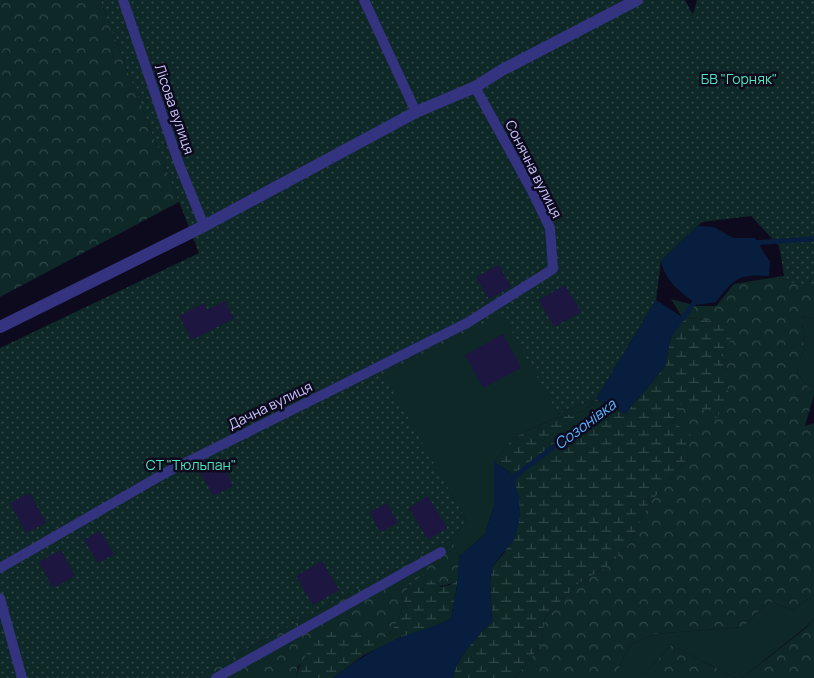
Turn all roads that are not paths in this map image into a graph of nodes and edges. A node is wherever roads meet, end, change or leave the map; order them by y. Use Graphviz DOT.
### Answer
graph roads {
  1 [pos="123,0"];
  2 [pos="364,0"];
  3 [pos="637,0"];
  4 [pos="475,87"];
  5 [pos="416,112"];
  6 [pos="204,226"];
  7 [pos="554,269"];
  8 [pos="0,327"];
  9 [pos="441,552"];
  10 [pos="0,568"];
  11 [pos="0,598"];
  12 [pos="22,678"];
  13 [pos="216,678"];
  1 -- 6 [label="lane, Лісова вулиця"];
  2 -- 5 [label="lane"];
  3 -- 4 [label="street"];
  4 -- 5 [label="street"];
  4 -- 7 [label="lane, Сонячна вулиця"];
  5 -- 6 [label="street"];
  6 -- 8 [label="street"];
  7 -- 10 [label="lane, Дачна вулиця"];
  9 -- 13 [label="lane"];
  11 -- 12 [label="lane"];
}
